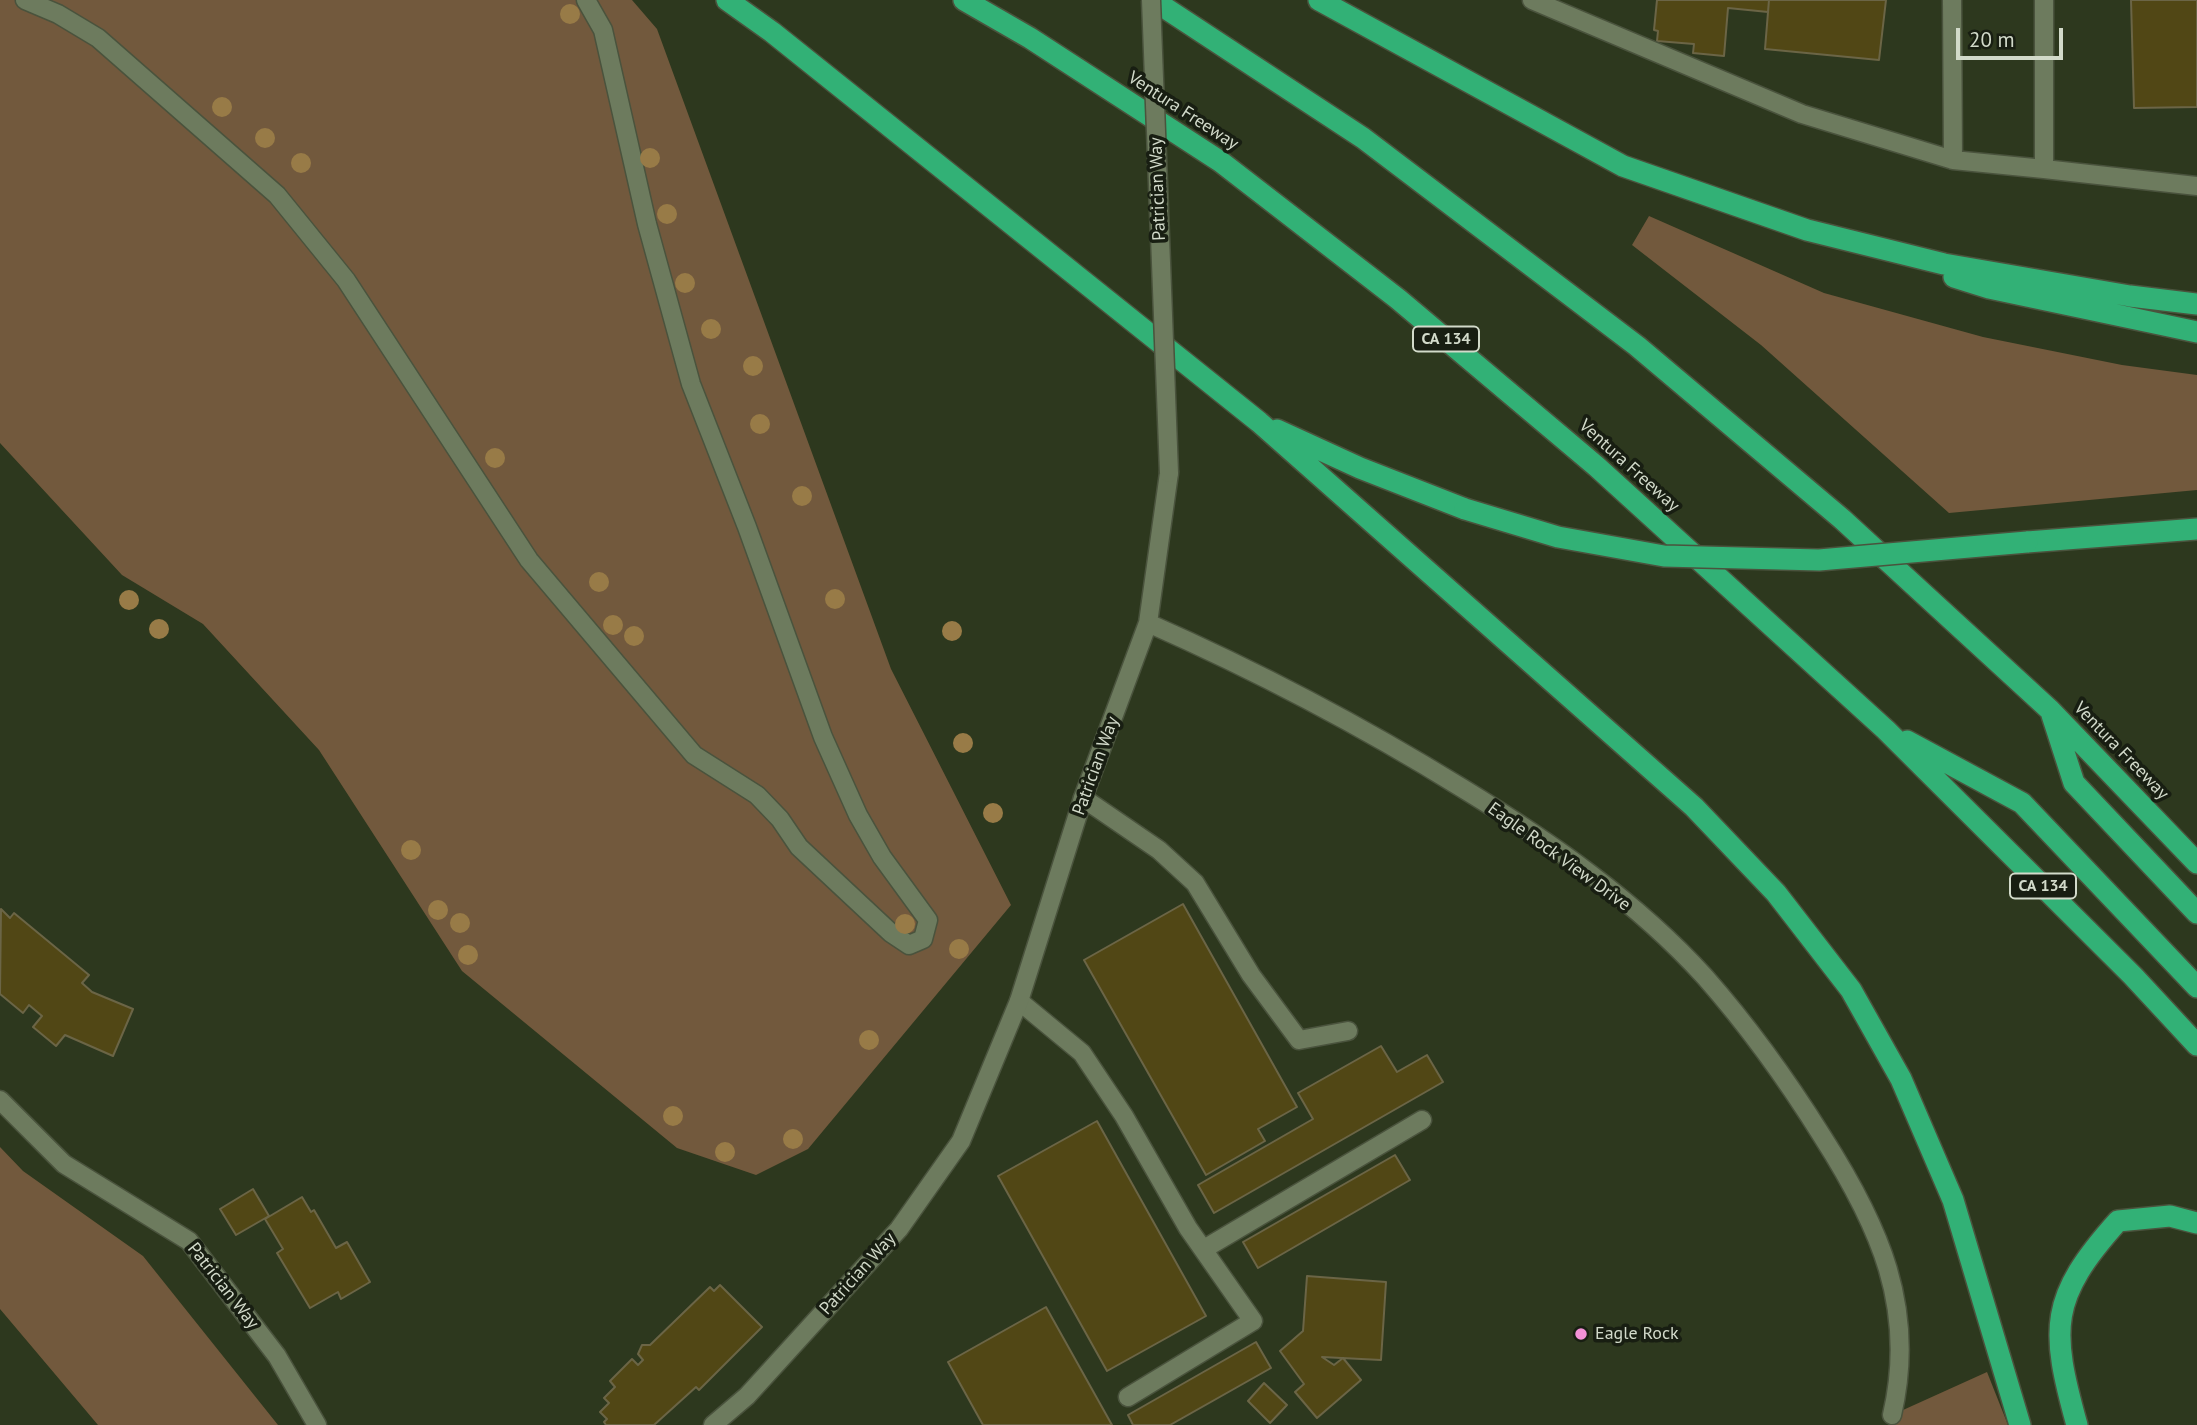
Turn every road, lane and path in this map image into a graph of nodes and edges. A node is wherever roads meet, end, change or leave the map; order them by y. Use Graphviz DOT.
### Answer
graph roads {
  1 [pos="25,0"];
  2 [pos="586,0"];
  3 [pos="727,0"];
  4 [pos="964,0"];
  5 [pos="1152,0"];
  6 [pos="1320,0"];
  7 [pos="1532,0"];
  8 [pos="1952,0"];
  9 [pos="2044,0"];
  10 [pos="1953,160"];
  11 [pos="2044,169"];
  12 [pos="2197,186"];
  13 [pos="1807,230"];
  14 [pos="2197,304"];
  15 [pos="2197,332"];
  16 [pos="1259,422"];
  17 [pos="2197,529"];
  18 [pos="1147,623"];
  19 [pos="2050,710"];
  20 [pos="1886,730"];
  21 [pos="1083,798"];
  22 [pos="2197,863"];
  23 [pos="2197,913"];
  24 [pos="2197,987"];
  25 [pos="1019,1001"];
  26 [pos="1348,1031"];
  27 [pos="2197,1045"];
  28 [pos="0,1100"];
  29 [pos="1422,1121"];
  30 [pos="2197,1223"];
  31 [pos="1203,1250"];
  32 [pos="1128,1397"];
  33 [pos="1889,1420"];
  34 [pos="317,1425"];
  35 [pos="713,1425"];
  36 [pos="2020,1425"];
  37 [pos="2077,1425"];
  1 -- 2 [label="street"];
  3 -- 16 [label="highway"];
  4 -- 20 [label="highway, Ventura Freeway / CA 134"];
  5 -- 18 [label="street, Patrician Way, bridge"];
  5 -- 19 [label="highway, Ventura Freeway"];
  6 -- 13 [label="highway"];
  7 -- 10 [label="street"];
  8 -- 10 [label="street"];
  9 -- 11 [label="street"];
  10 -- 11 [label="street"];
  11 -- 12 [label="street"];
  13 -- 14 [label="highway"];
  13 -- 15 [label="highway"];
  16 -- 17 [label="highway, bridge"];
  16 -- 36 [label="highway"];
  18 -- 21 [label="street, Patrician Way"];
  18 -- 33 [label="street, Eagle Rock View Drive"];
  19 -- 22 [label="highway, Ventura Freeway"];
  19 -- 23 [label="highway"];
  20 -- 24 [label="highway"];
  20 -- 27 [label="highway, Ventura Freeway / CA 134"];
  21 -- 25 [label="street, Patrician Way"];
  21 -- 26 [label="street"];
  25 -- 31 [label="street"];
  25 -- 35 [label="street, Patrician Way"];
  28 -- 34 [label="street, Patrician Way"];
  29 -- 31 [label="street"];
  30 -- 37 [label="highway"];
  31 -- 32 [label="street"];
}
